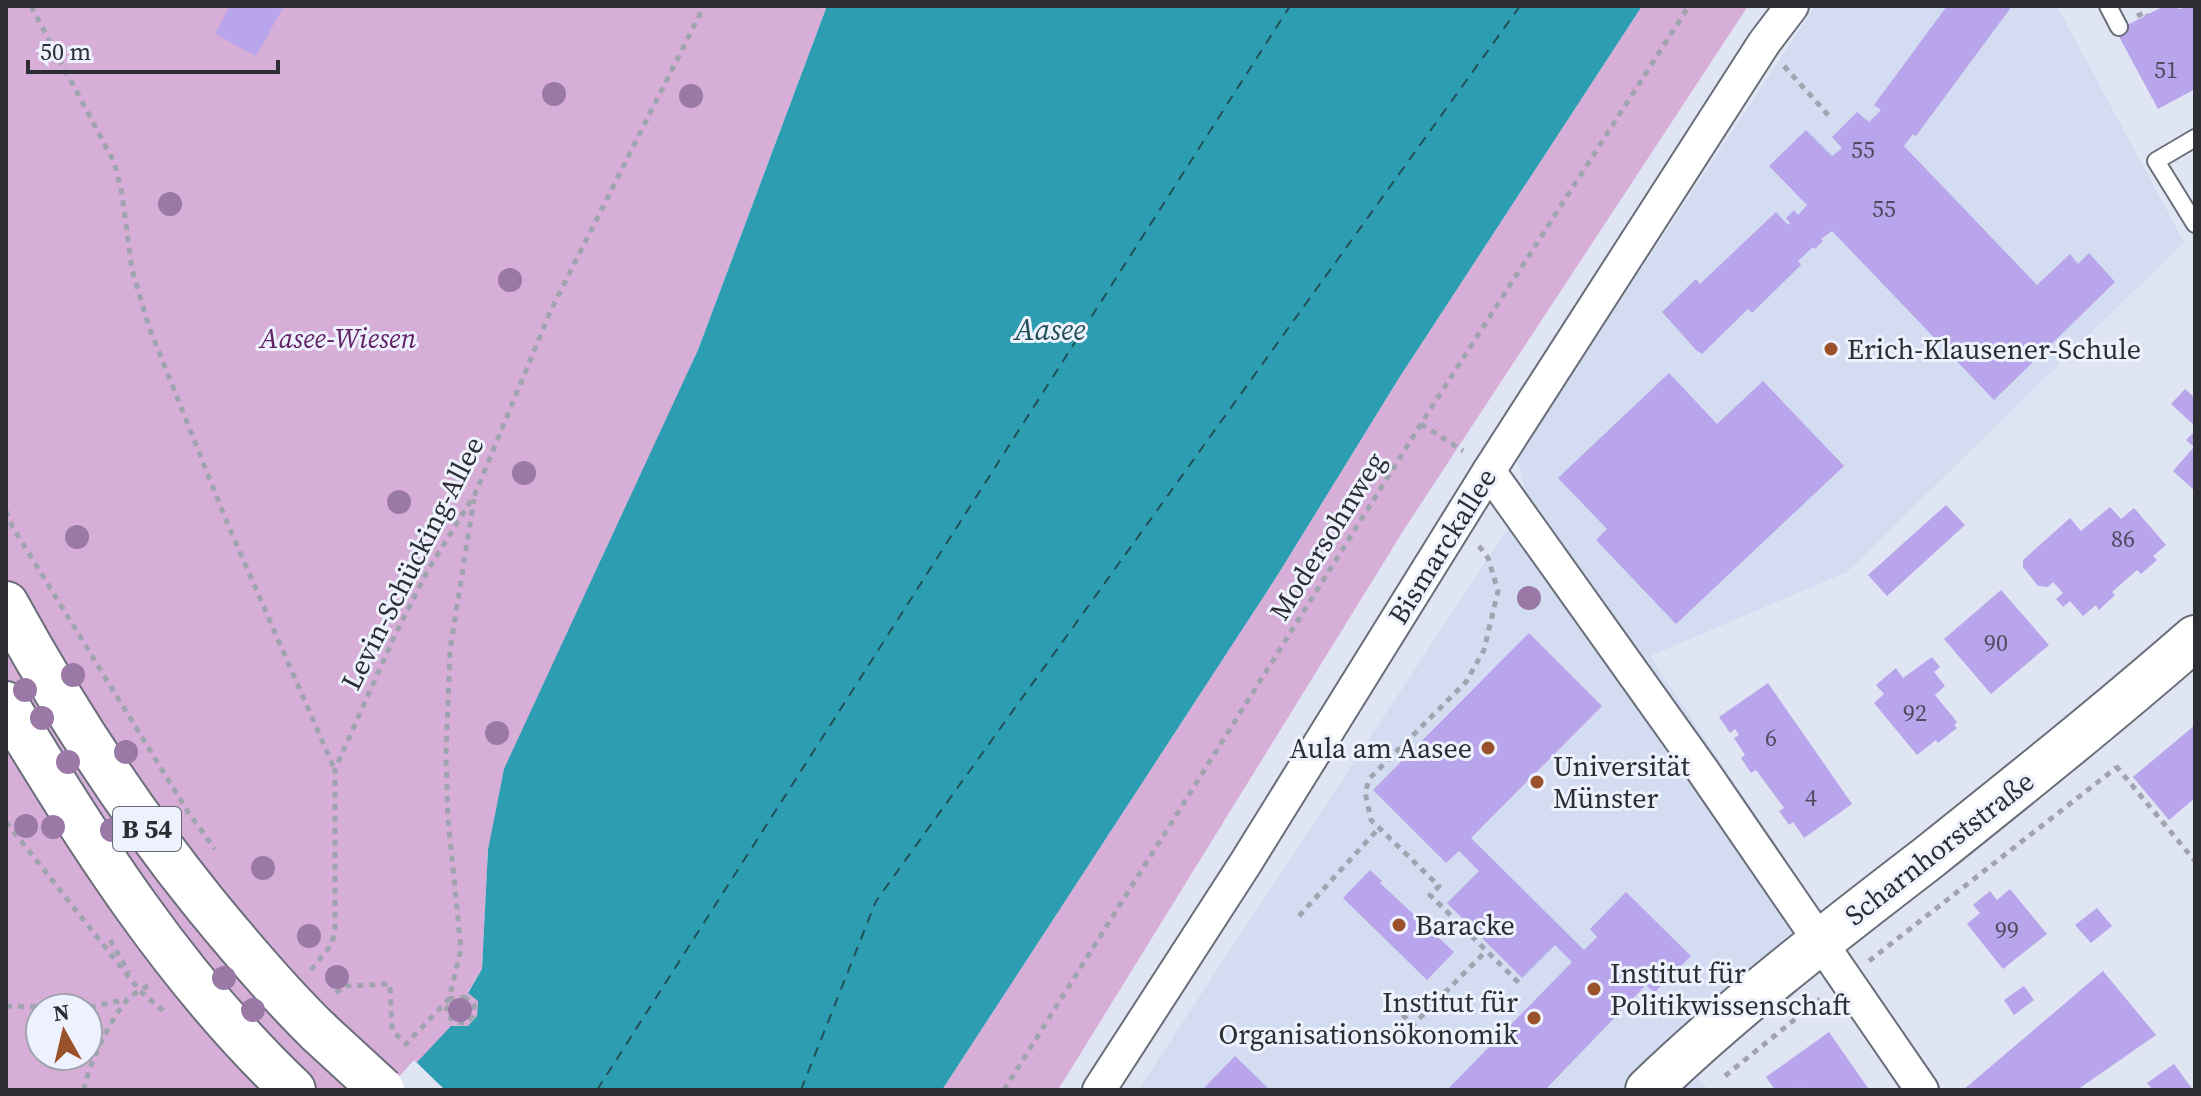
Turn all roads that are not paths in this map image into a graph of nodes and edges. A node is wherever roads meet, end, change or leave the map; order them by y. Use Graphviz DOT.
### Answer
graph roads {
  1 [pos="1792,6"];
  2 [pos="2108,6"];
  3 [pos="2119,27"];
  4 [pos="2195,138"];
  5 [pos="2195,224"];
  6 [pos="1479,463"];
  7 [pos="6,604"];
  8 [pos="2195,638"];
  9 [pos="6,704"];
  10 [pos="1820,941"];
  11 [pos="285,1083"];
  12 [pos="382,1090"];
  13 [pos="1099,1090"];
  14 [pos="1648,1090"];
  15 [pos="1922,1090"];
  1 -- 6 [label="street, Bismarckallee"];
  2 -- 3 [label="lane"];
  4 -- 5 [label="lane"];
  6 -- 10 [label="street"];
  6 -- 13 [label="street, Bismarckallee"];
  7 -- 12 [label="main road, B 54, bridge"];
  8 -- 10 [label="main road, Scharnhorststraße"];
  9 -- 11 [label="main road, B 54"];
  10 -- 14 [label="main road, Scharnhorststraße"];
  10 -- 15 [label="street"];
}
